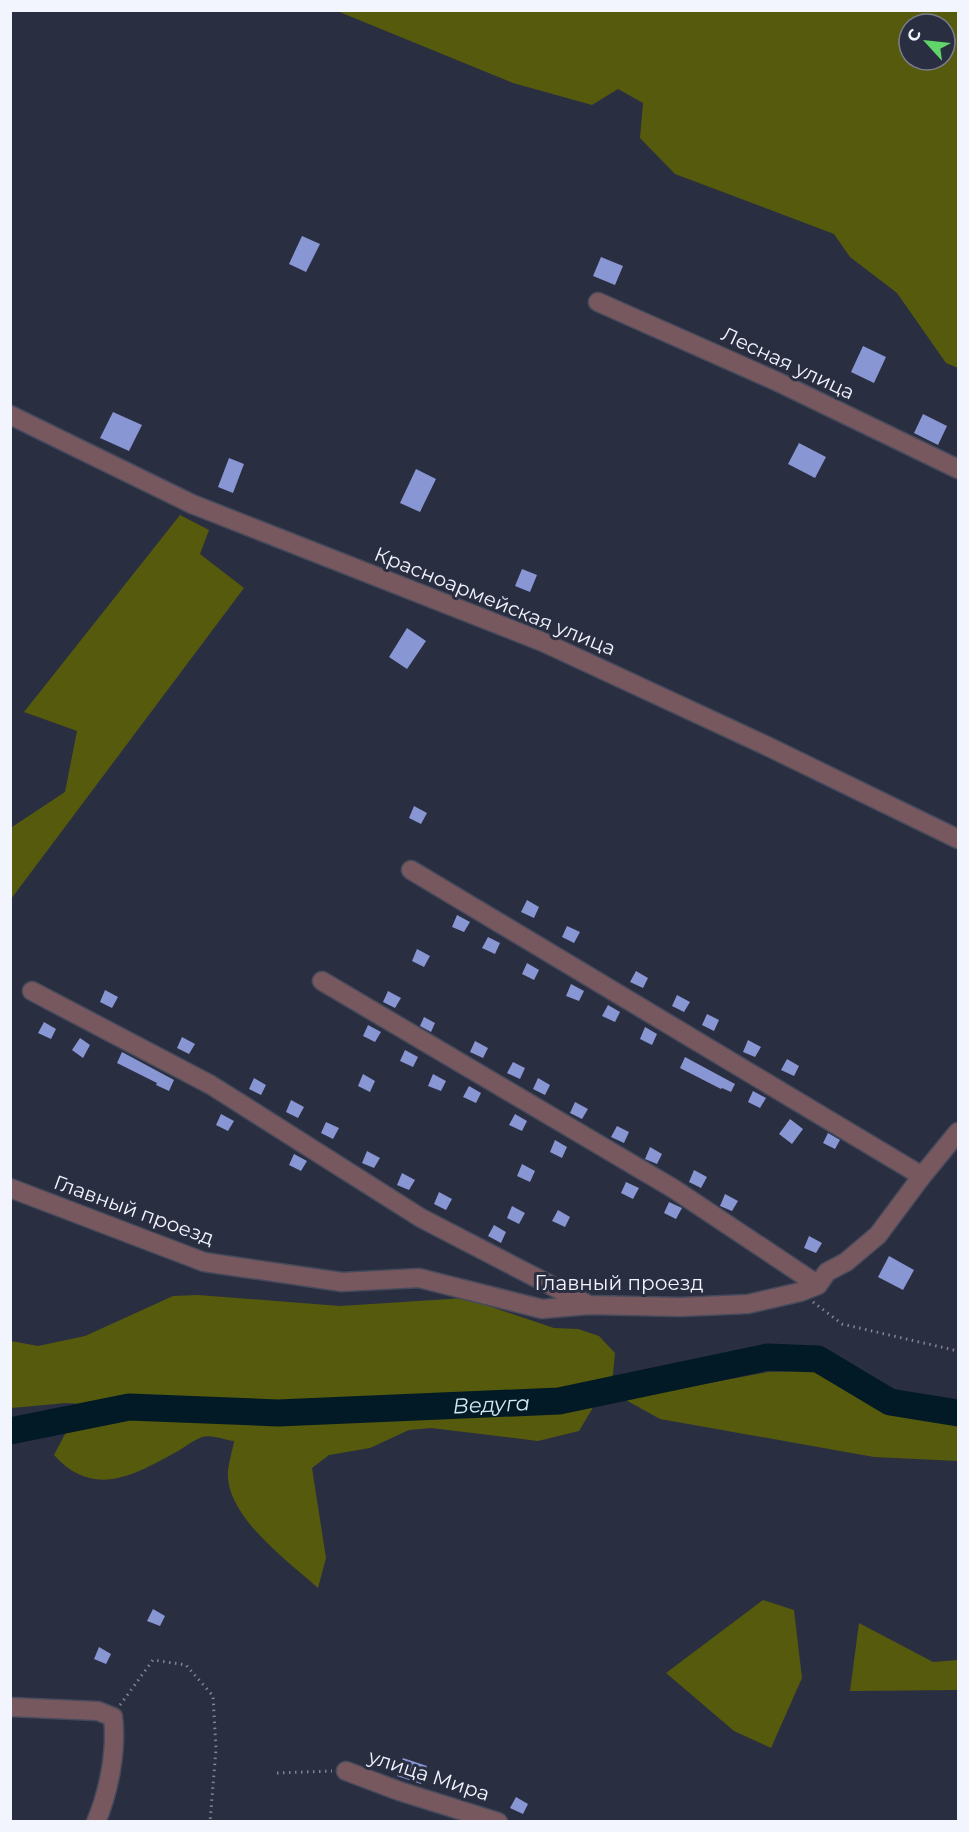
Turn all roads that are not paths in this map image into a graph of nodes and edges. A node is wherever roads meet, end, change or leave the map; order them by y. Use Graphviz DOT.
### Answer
graph roads {
  1 [pos="598,302"];
  2 [pos="10,415"];
  3 [pos="958,469"];
  4 [pos="958,839"];
  5 [pos="411,870"];
  6 [pos="322,981"];
  7 [pos="32,991"];
  8 [pos="958,1132"];
  9 [pos="922,1176"];
  10 [pos="10,1188"];
  11 [pos="818,1285"];
  12 [pos="589,1305"];
  13 [pos="10,1707"];
  14 [pos="346,1771"];
  15 [pos="96,1821"];
  16 [pos="498,1821"];
  1 -- 3 [label="street, Лесная улица"];
  2 -- 4 [label="street, Красноармейская улица"];
  5 -- 9 [label="street"];
  6 -- 11 [label="street"];
  7 -- 12 [label="street"];
  8 -- 9 [label="street, Главный проезд"];
  9 -- 11 [label="street, Главный проезд"];
  10 -- 12 [label="street, Главный проезд"];
  11 -- 12 [label="street, Главный проезд"];
  13 -- 15 [label="street"];
  14 -- 16 [label="street, улица Мира"];
}
